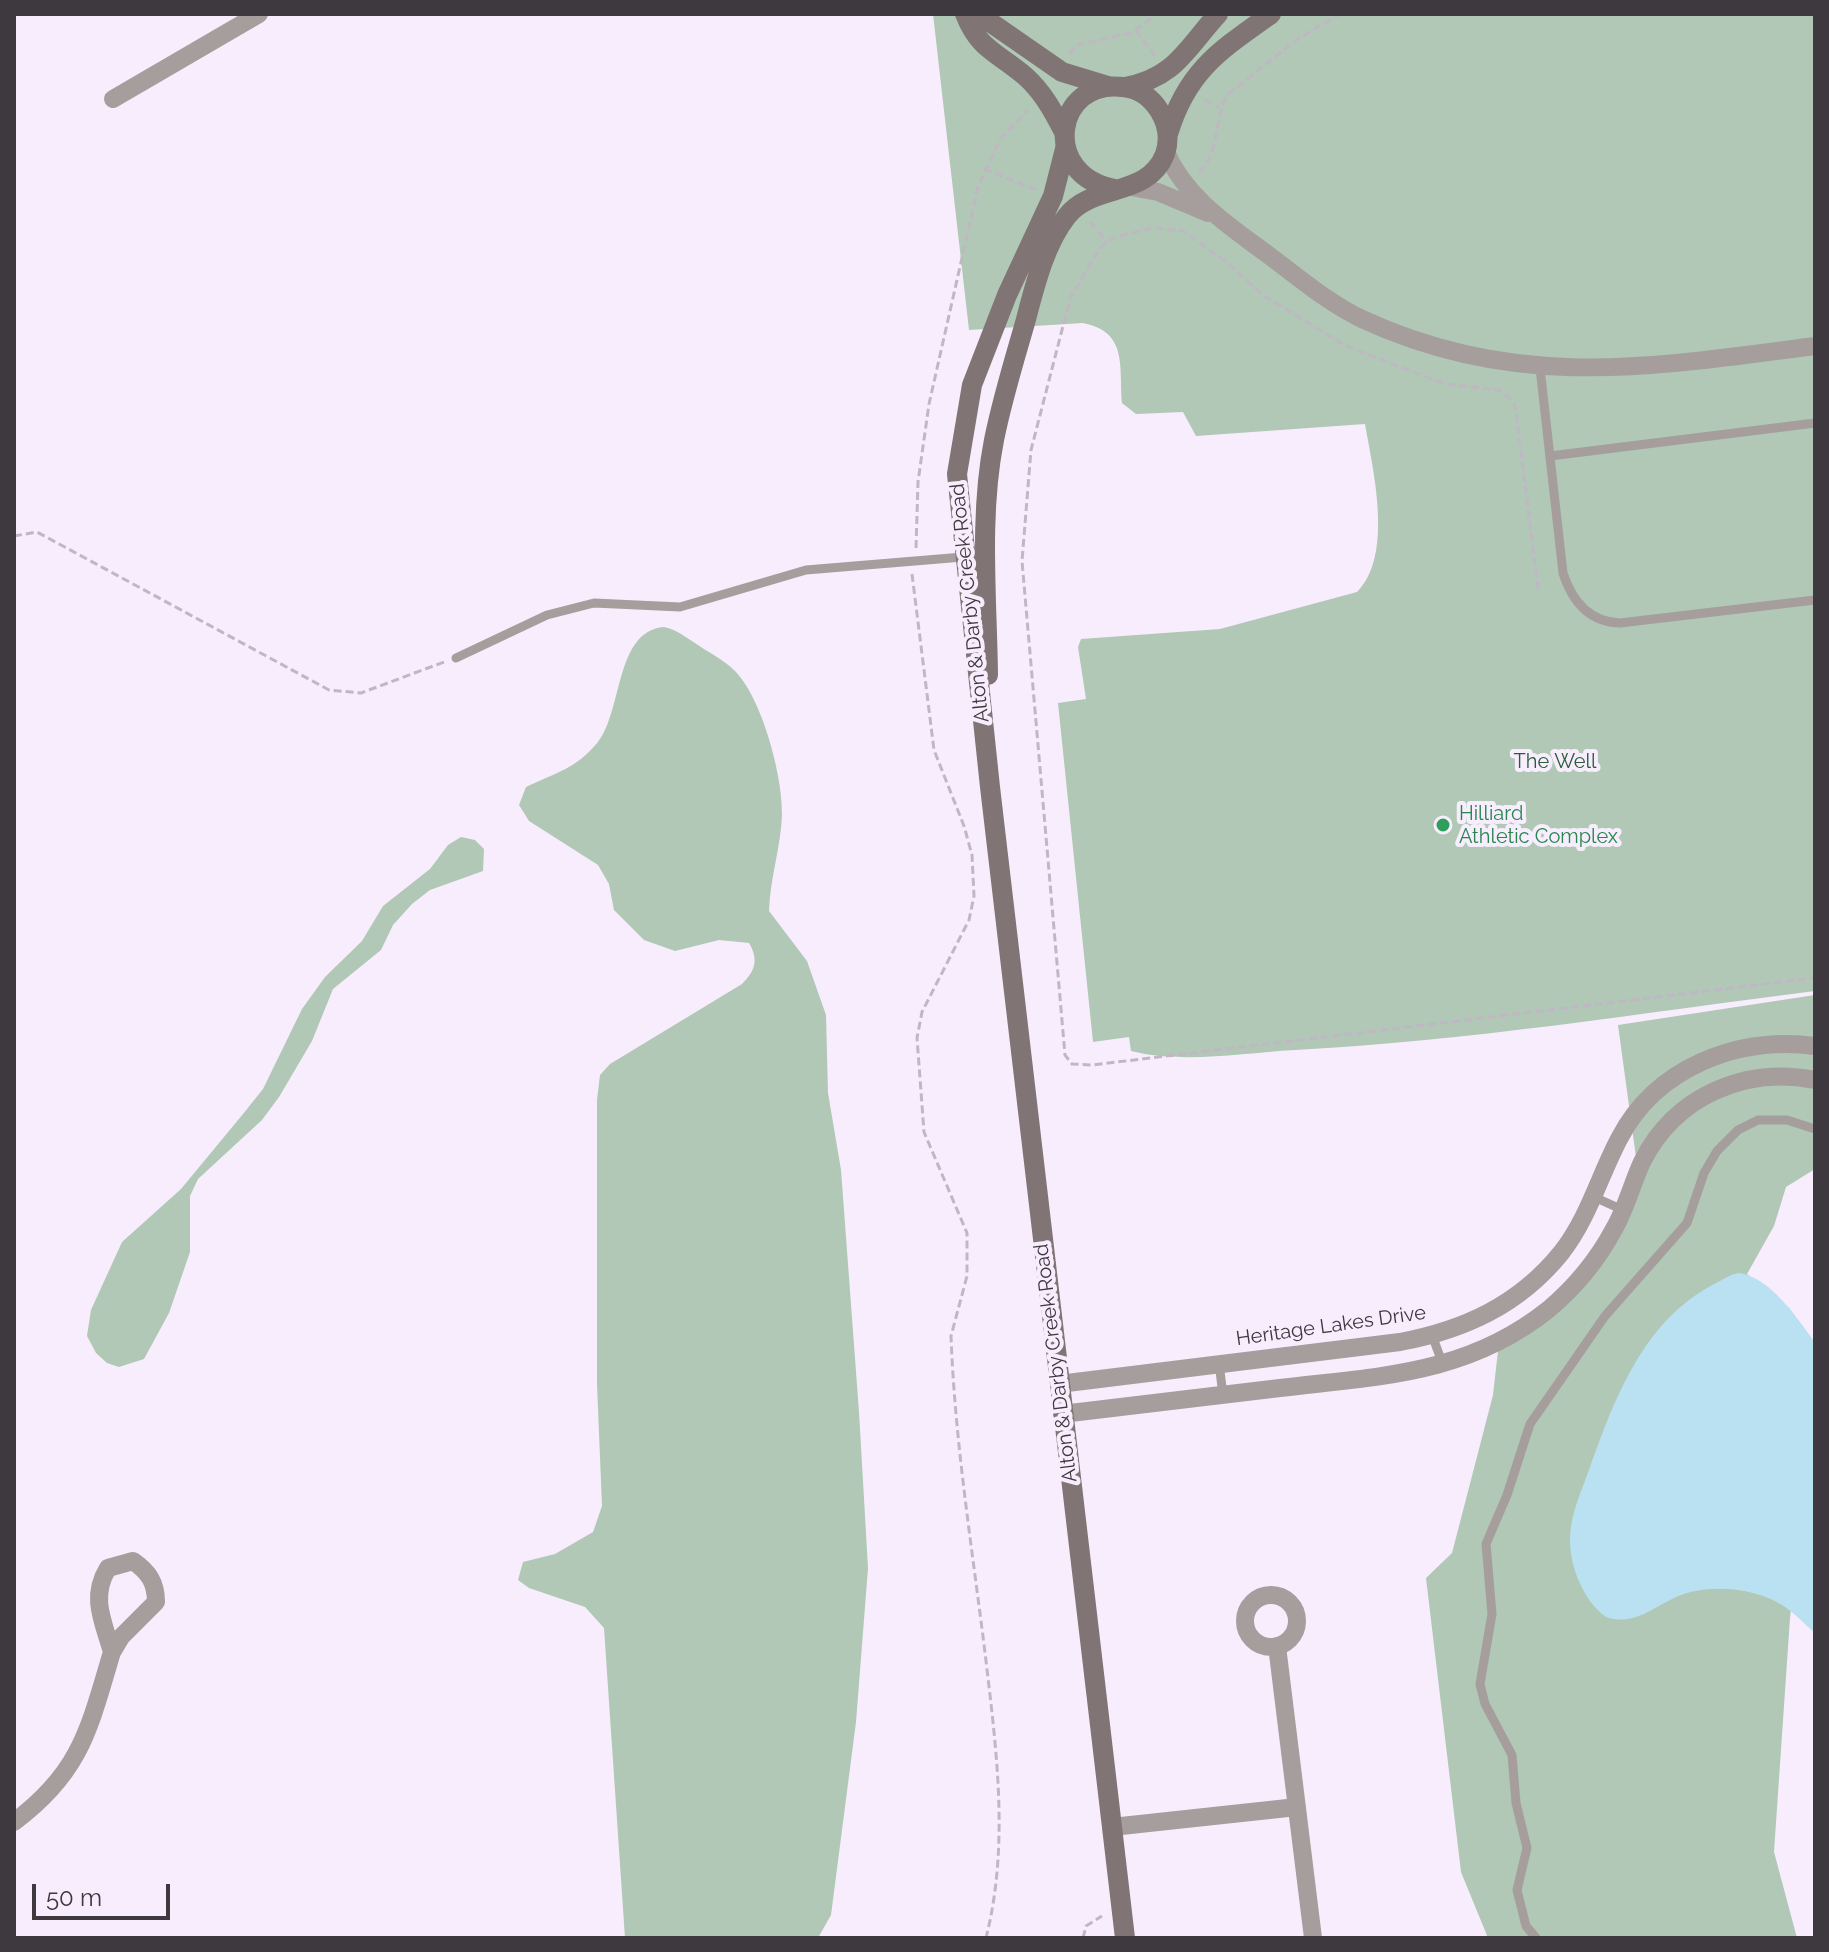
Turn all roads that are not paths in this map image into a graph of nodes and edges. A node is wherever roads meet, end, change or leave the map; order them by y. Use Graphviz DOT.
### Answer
graph roads {
  1 [pos="259,14"];
  2 [pos="967,14"];
  3 [pos="1218,14"];
  4 [pos="1271,14"];
  5 [pos="1117,86"];
  6 [pos="113,99"];
  7 [pos="1064,141"];
  8 [pos="1167,143"];
  9 [pos="1123,188"];
  10 [pos="1218,217"];
  11 [pos="1815,346"];
  12 [pos="1540,368"];
  13 [pos="1815,423"];
  14 [pos="1550,456"];
  15 [pos="963,557"];
  16 [pos="1815,600"];
  17 [pos="456,658"];
  18 [pos="990,787"];
  19 [pos="1815,1046"];
  20 [pos="1815,1080"];
  21 [pos="1815,1129"];
  22 [pos="1594,1197"];
  23 [pos="1623,1210"];
  24 [pos="1432,1335"];
  25 [pos="1219,1363"];
  26 [pos="1443,1365"];
  27 [pos="1059,1384"];
  28 [pos="1223,1395"];
  29 [pos="1062,1414"];
  30 [pos="1277,1646"];
  31 [pos="112,1652"];
  32 [pos="1297,1807"];
  33 [pos="14,1822"];
  34 [pos="1112,1827"];
  35 [pos="1125,1938"];
  36 [pos="1313,1938"];
  37 [pos="1536,1938"];
  1 -- 6 [label="street"];
  2 -- 5 [label="main road"];
  2 -- 7 [label="main road"];
  3 -- 5 [label="main road"];
  4 -- 8 [label="main road"];
  5 -- 7 [label="main road"];
  5 -- 8 [label="main road"];
  7 -- 9 [label="main road"];
  7 -- 15 [label="main road, Alton & Darby Creek Road"];
  8 -- 9 [label="main road"];
  8 -- 10 [label="street"];
  9 -- 10 [label="street"];
  9 -- 18 [label="main road, Alton & Darby Creek Road"];
  10 -- 12 [label="street"];
  11 -- 12 [label="street"];
  12 -- 14 [label="lane"];
  13 -- 14 [label="lane"];
  14 -- 16 [label="lane"];
  15 -- 17 [label="lane"];
  15 -- 18 [label="main road, Alton & Darby Creek Road"];
  18 -- 27 [label="main road, Alton & Darby Creek Road"];
  19 -- 22 [label="street, Heritage Lakes Drive"];
  20 -- 23 [label="street"];
  21 -- 37 [label="lane"];
  22 -- 23 [label="lane"];
  22 -- 24 [label="street, Heritage Lakes Drive"];
  23 -- 26 [label="street"];
  24 -- 25 [label="street, Heritage Lakes Drive"];
  24 -- 26 [label="lane"];
  25 -- 27 [label="street, Heritage Lakes Drive"];
  25 -- 28 [label="lane"];
  26 -- 28 [label="street"];
  27 -- 29 [label="main road, Alton & Darby Creek Road"];
  28 -- 29 [label="street"];
  29 -- 34 [label="main road, Alton & Darby Creek Road"];
  30 -- 32 [label="street"];
  31 -- 31 [label="street"];
  31 -- 33 [label="street"];
  32 -- 34 [label="street"];
  32 -- 36 [label="street"];
  34 -- 35 [label="main road, Alton & Darby Creek Road"];
}
